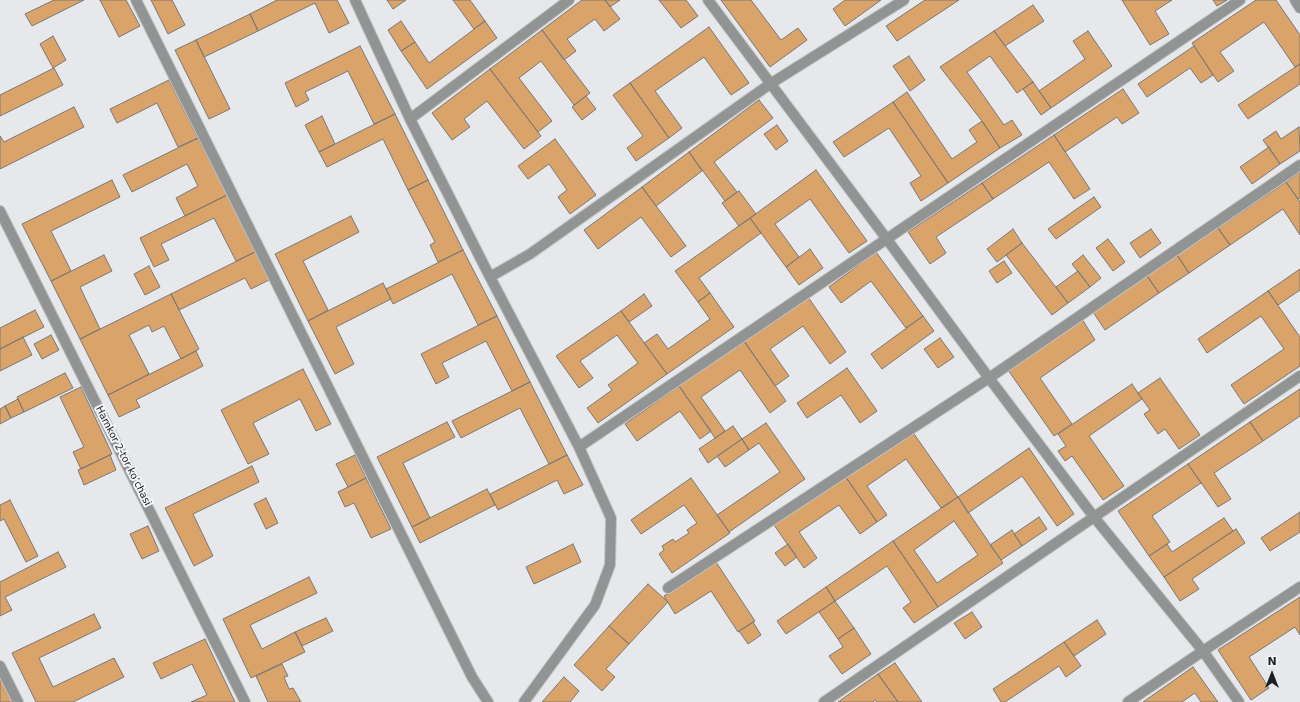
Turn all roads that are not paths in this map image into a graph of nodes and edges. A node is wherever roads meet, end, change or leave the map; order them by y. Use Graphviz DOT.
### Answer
graph roads {
  1 [pos="136,0"];
  2 [pos="355,0"];
  3 [pos="569,0"];
  4 [pos="708,0"];
  5 [pos="904,0"];
  6 [pos="1240,0"];
  7 [pos="1294,0"];
  8 [pos="1300,8"];
  9 [pos="770,84"];
  10 [pos="410,119"];
  11 [pos="1300,164"];
  12 [pos="0,211"];
  13 [pos="886,238"];
  14 [pos="490,277"];
  15 [pos="1300,376"];
  16 [pos="989,378"];
  17 [pos="579,447"];
  18 [pos="1094,517"];
  19 [pos="1300,587"];
  20 [pos="668,588"];
  21 [pos="1203,651"];
  22 [pos="0,666"];
  23 [pos="18,702"];
  24 [pos="245,702"];
  25 [pos="488,702"];
  26 [pos="524,702"];
  27 [pos="824,702"];
  28 [pos="1128,702"];
  29 [pos="1239,702"];
  1 -- 25 [label="street"];
  2 -- 10 [label="street"];
  3 -- 10 [label="street"];
  4 -- 9 [label="street"];
  5 -- 9 [label="street"];
  6 -- 13 [label="street"];
  7 -- 8 [label="street"];
  9 -- 13 [label="street"];
  9 -- 14 [label="street"];
  10 -- 14 [label="street"];
  11 -- 16 [label="street"];
  12 -- 24 [label="street, Hamkor 2-tor koʼchasi"];
  13 -- 16 [label="street"];
  13 -- 17 [label="street"];
  14 -- 17 [label="street"];
  15 -- 18 [label="street"];
  16 -- 18 [label="street"];
  16 -- 20 [label="street"];
  17 -- 26 [label="street"];
  18 -- 21 [label="street"];
  18 -- 27 [label="street"];
  19 -- 21 [label="street"];
  21 -- 28 [label="street"];
  21 -- 29 [label="street"];
  22 -- 23 [label="street"];
}
